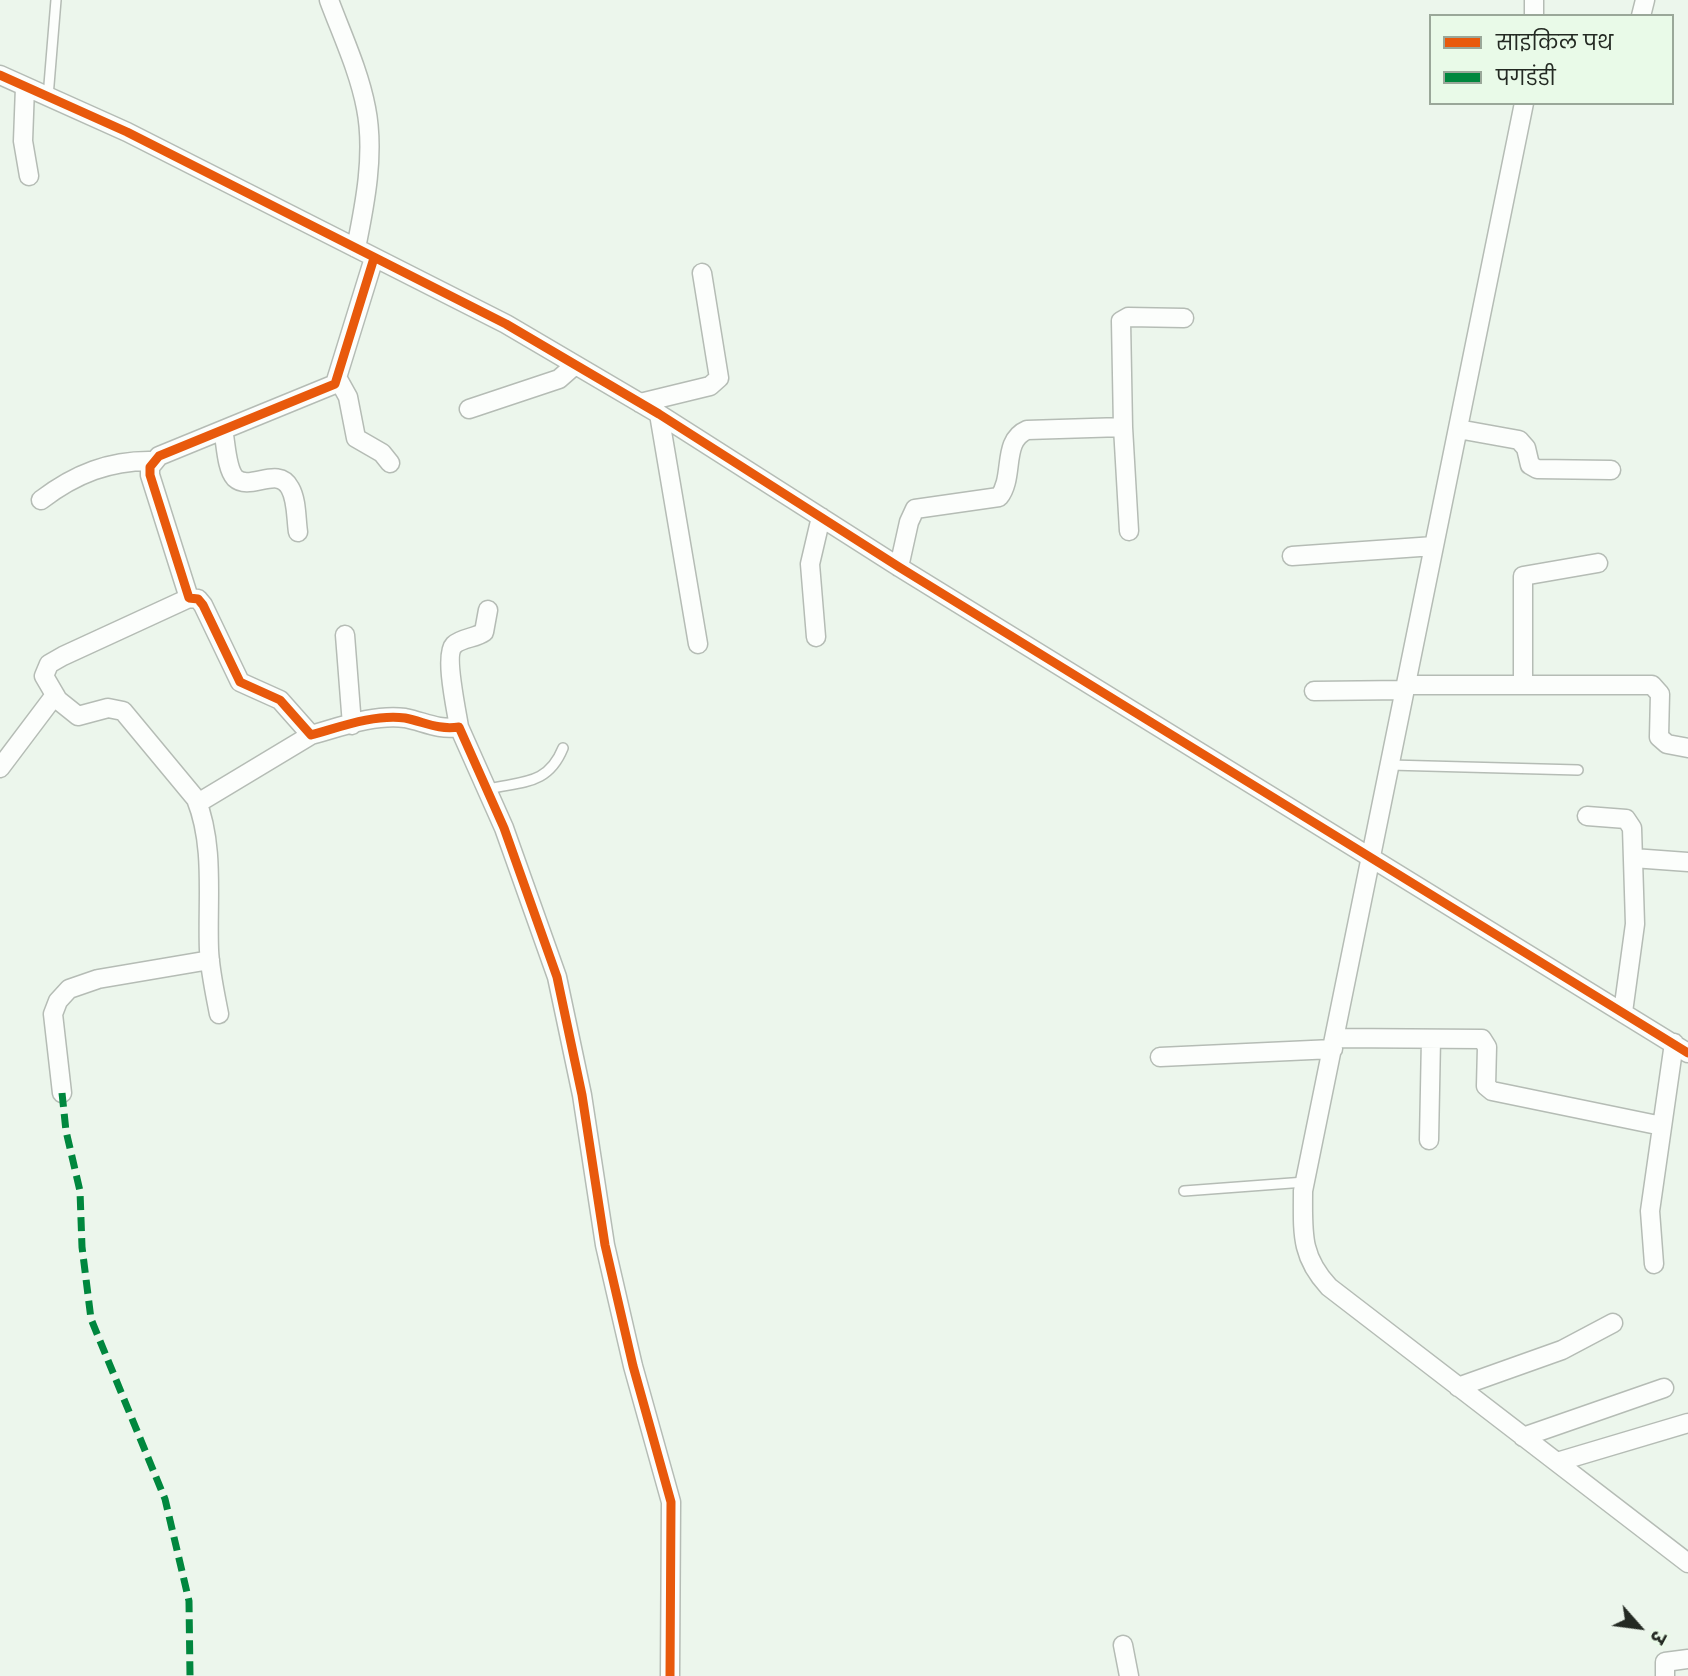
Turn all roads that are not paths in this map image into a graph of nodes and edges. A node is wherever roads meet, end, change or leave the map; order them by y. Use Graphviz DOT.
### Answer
graph roads {
  1 [pos="56,0"];
  2 [pos="328,0"];
  3 [pos="0,75"];
  4 [pos="25,87"];
  5 [pos="48,97"];
  6 [pos="1524,105"];
  7 [pos="29,176"];
  8 [pos="356,248"];
  9 [pos="374,257"];
  10 [pos="702,273"];
  11 [pos="1184,318"];
  12 [pos="575,365"];
  13 [pos="338,379"];
  14 [pos="640,403"];
  15 [pos="469,409"];
  16 [pos="659,414"];
  17 [pos="1123,427"];
  18 [pos="1458,429"];
  19 [pos="223,430"];
  20 [pos="153,461"];
  21 [pos="390,463"];
  22 [pos="1611,470"];
  23 [pos="41,500"];
  24 [pos="821,517"];
  25 [pos="1129,531"];
  26 [pos="298,532"];
  27 [pos="1427,546"];
  28 [pos="1292,556"];
  29 [pos="1598,564"];
  30 [pos="898,567"];
  31 [pos="189,598"];
  32 [pos="488,610"];
  33 [pos="345,635"];
  34 [pos="816,636"];
  35 [pos="698,644"];
  36 [pos="1523,683"];
  37 [pos="1400,689"];
  38 [pos="1314,691"];
  39 [pos="55,695"];
  40 [pos="352,724"];
  41 [pos="459,727"];
  42 [pos="311,735"];
  43 [pos="563,748"];
  44 [pos="1688,748"];
  45 [pos="1390,765"];
  46 [pos="0,768"];
  47 [pos="1578,770"];
  48 [pos="488,789"];
  49 [pos="198,803"];
  50 [pos="1587,816"];
  51 [pos="1633,858"];
  52 [pos="1371,859"];
  53 [pos="1688,862"];
  54 [pos="210,960"];
  55 [pos="1623,1012"];
  56 [pos="219,1014"];
  57 [pos="1431,1039"];
  58 [pos="1328,1047"];
  59 [pos="1681,1048"];
  60 [pos="1160,1057"];
  61 [pos="62,1093"];
  62 [pos="1662,1126"];
  63 [pos="1429,1140"];
  64 [pos="1300,1182"];
  65 [pos="1184,1191"];
  66 [pos="1654,1264"];
  67 [pos="1613,1322"];
  68 [pos="1458,1387"];
  69 [pos="1664,1388"];
  70 [pos="1688,1423"];
  71 [pos="1523,1437"];
  72 [pos="1556,1462"];
  73 [pos="1688,1563"];
  74 [pos="1123,1645"];
  75 [pos="1688,1659"];
  76 [pos="670,1676"];
  77 [pos="1129,1676"];
  78 [pos="1665,1676"];
  1 -- 5 [label="lane"];
  2 -- 8 [label="street"];
  3 -- 4 [label="street"];
  4 -- 5 [label="street"];
  4 -- 7 [label="street"];
  5 -- 8 [label="street"];
  6 -- 18 [label="street"];
  8 -- 9 [label="street"];
  9 -- 12 [label="street"];
  9 -- 13 [label="street"];
  10 -- 14 [label="street"];
  11 -- 17 [label="street"];
  12 -- 14 [label="street"];
  12 -- 15 [label="street"];
  13 -- 19 [label="street"];
  13 -- 21 [label="street"];
  14 -- 16 [label="street"];
  16 -- 24 [label="street"];
  16 -- 35 [label="street"];
  17 -- 25 [label="street"];
  17 -- 30 [label="street"];
  18 -- 22 [label="street"];
  18 -- 27 [label="street"];
  19 -- 20 [label="street"];
  19 -- 26 [label="street"];
  20 -- 23 [label="street"];
  20 -- 31 [label="street"];
  24 -- 30 [label="street"];
  24 -- 34 [label="street"];
  27 -- 28 [label="street"];
  27 -- 37 [label="street"];
  29 -- 36 [label="street"];
  30 -- 52 [label="street"];
  31 -- 39 [label="street"];
  31 -- 42 [label="street"];
  32 -- 41 [label="street"];
  33 -- 40 [label="street"];
  36 -- 37 [label="street"];
  36 -- 44 [label="street"];
  37 -- 38 [label="street"];
  37 -- 45 [label="street"];
  39 -- 46 [label="street"];
  39 -- 49 [label="street"];
  40 -- 41 [label="street"];
  40 -- 42 [label="street"];
  41 -- 48 [label="street"];
  42 -- 49 [label="street"];
  43 -- 48 [label="lane"];
  45 -- 47 [label="lane"];
  45 -- 52 [label="street"];
  48 -- 76 [label="street"];
  49 -- 54 [label="street"];
  50 -- 51 [label="street"];
  51 -- 53 [label="street"];
  51 -- 55 [label="street"];
  52 -- 55 [label="street"];
  52 -- 58 [label="street"];
  54 -- 56 [label="street"];
  54 -- 61 [label="street"];
  55 -- 59 [label="street"];
  57 -- 58 [label="street"];
  57 -- 62 [label="street"];
  57 -- 63 [label="street"];
  58 -- 60 [label="street"];
  58 -- 64 [label="street"];
  59 -- 62 [label="street"];
  62 -- 66 [label="street"];
  64 -- 65 [label="lane"];
  64 -- 68 [label="street"];
  67 -- 68 [label="street"];
  68 -- 71 [label="street"];
  69 -- 71 [label="street"];
  70 -- 72 [label="street"];
  71 -- 72 [label="street"];
  72 -- 73 [label="street"];
  74 -- 77 [label="street"];
  75 -- 78 [label="street"];
}
